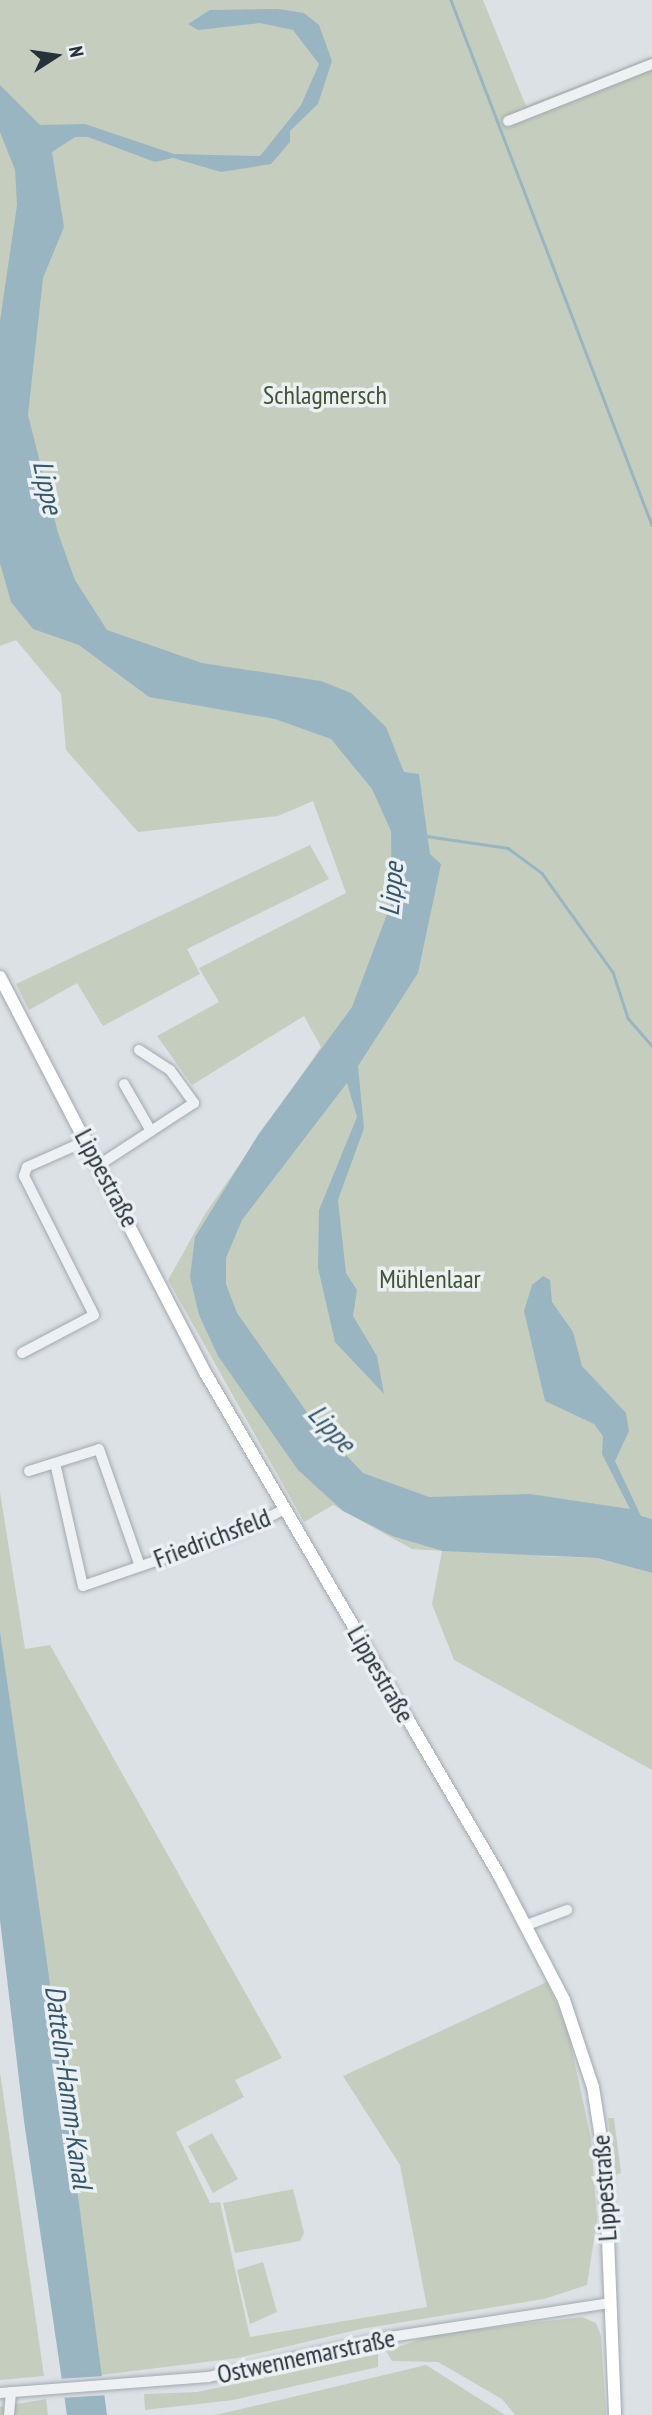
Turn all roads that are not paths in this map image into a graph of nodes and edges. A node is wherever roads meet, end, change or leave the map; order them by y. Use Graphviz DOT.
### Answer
graph roads {
  1 [pos="652,64"];
  2 [pos="508,121"];
  3 [pos="0,977"];
  4 [pos="139,1050"];
  5 [pos="124,1084"];
  6 [pos="151,1130"];
  7 [pos="88,1140"];
  8 [pos="102,1163"];
  9 [pos="22,1353"];
  10 [pos="55,1463"];
  11 [pos="29,1471"];
  12 [pos="285,1509"];
  13 [pos="139,1566"];
  14 [pos="567,1910"];
  15 [pos="527,1925"];
  16 [pos="610,2302"];
  17 [pos="6,2393"];
  18 [pos="9,2415"];
  19 [pos="615,2415"];
  1 -- 2 [label="street"];
  3 -- 7 [label="main road, Lippestraße"];
  4 -- 6 [label="street"];
  5 -- 6 [label="street"];
  6 -- 8 [label="street"];
  7 -- 8 [label="main road, Lippestraße"];
  7 -- 9 [label="street"];
  8 -- 12 [label="main road, Lippestraße"];
  10 -- 11 [label="street, Friedrichsfeld"];
  10 -- 13 [label="street, Friedrichsfeld"];
  10 -- 13 [label="street, Friedrichsfeld"];
  12 -- 13 [label="street, Friedrichsfeld"];
  12 -- 15 [label="main road, Lippestraße"];
  14 -- 15 [label="street"];
  15 -- 16 [label="main road, Lippestraße"];
  16 -- 17 [label="street, Ostwennemarstraße"];
  16 -- 19 [label="main road, Lippestraße"];
  17 -- 18 [label="street"];
}
